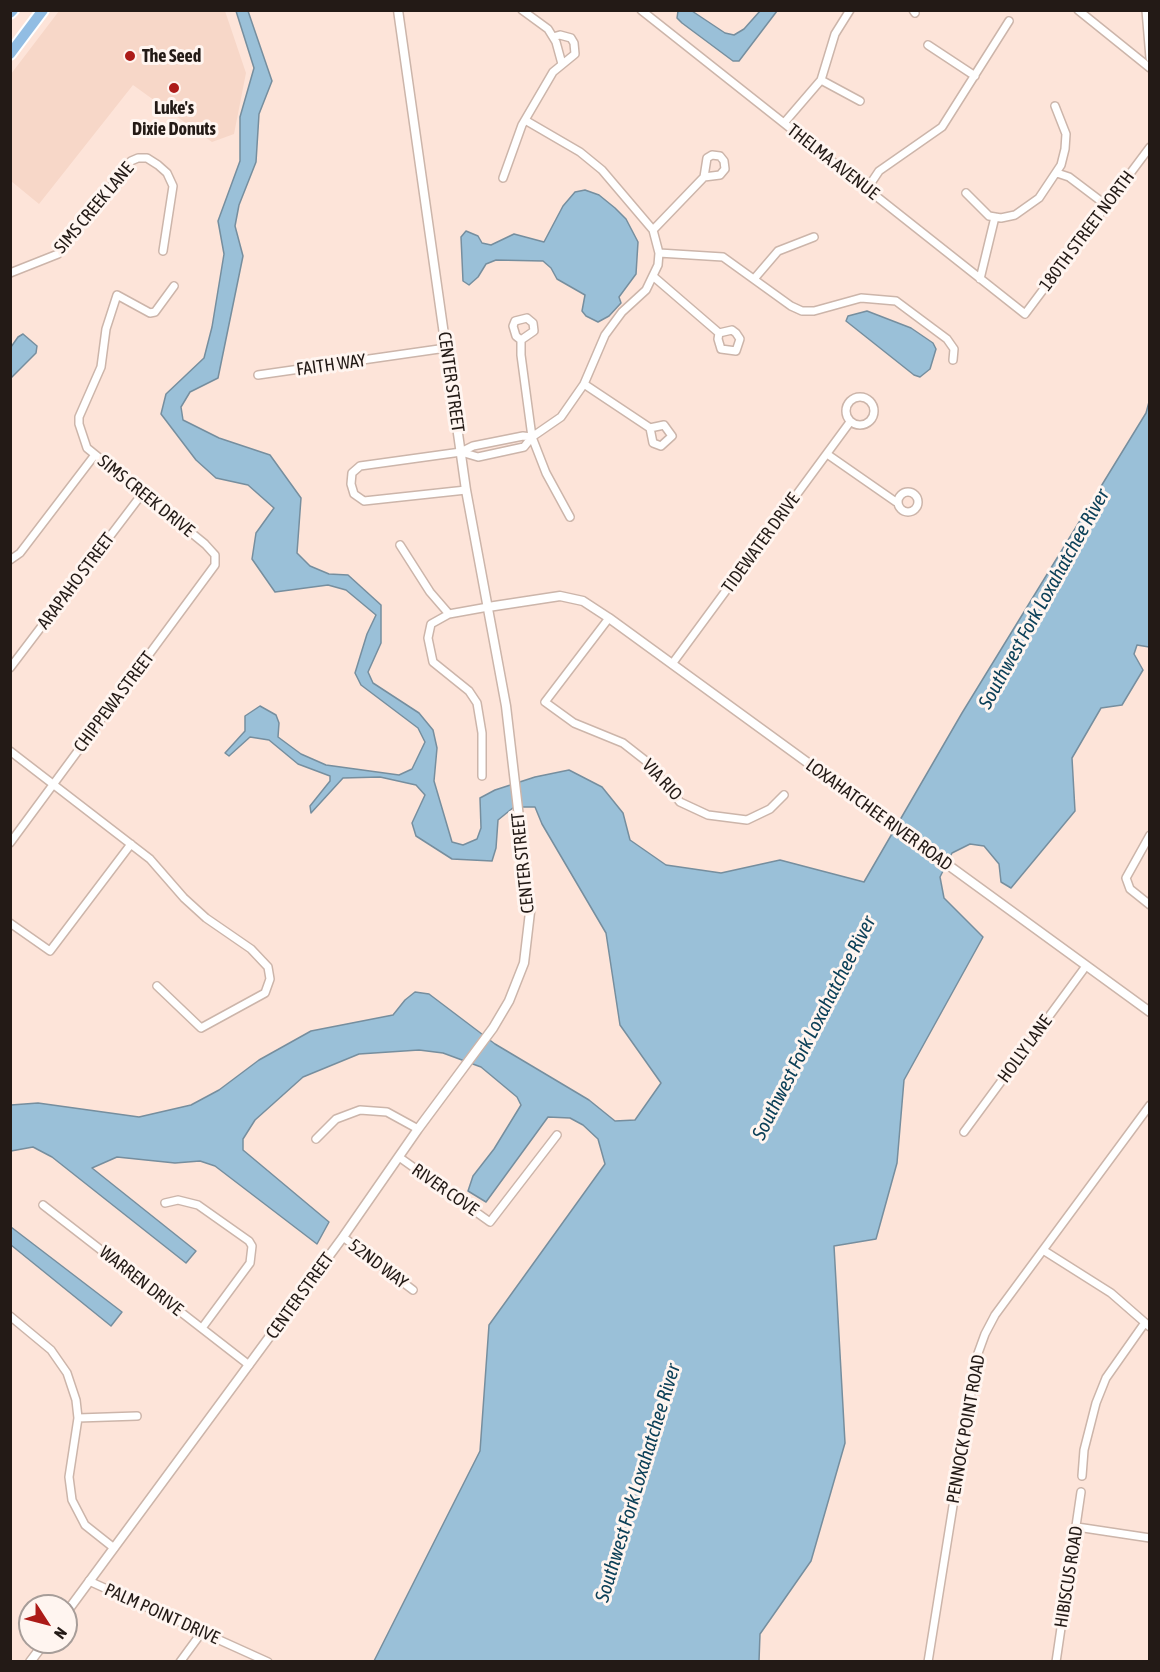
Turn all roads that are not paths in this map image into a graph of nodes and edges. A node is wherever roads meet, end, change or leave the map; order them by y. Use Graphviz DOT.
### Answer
graph roads {
  1 [pos="43,10"];
  2 [pos="398,10"];
  3 [pos="522,10"];
  4 [pos="641,10"];
  5 [pos="850,10"];
  6 [pos="1078,10"];
  7 [pos="1146,10"];
  8 [pos="1009,21"];
  9 [pos="553,37"];
  10 [pos="928,45"];
  11 [pos="10,54"];
  12 [pos="1149,58"];
  13 [pos="562,64"];
  14 [pos="1149,68"];
  15 [pos="975,76"];
  16 [pos="821,80"];
  17 [pos="860,101"];
  18 [pos="1055,106"];
  19 [pos="525,120"];
  20 [pos="784,123"];
  21 [pos="1149,147"];
  22 [pos="1057,173"];
  23 [pos="704,177"];
  24 [pos="503,178"];
  25 [pos="867,189"];
  26 [pos="966,193"];
  27 [pos="1106,205"];
  28 [pos="995,217"];
  29 [pos="652,230"];
  30 [pos="814,237"];
  31 [pos="163,251"];
  32 [pos="659,253"];
  33 [pos="10,273"];
  34 [pos="654,277"];
  35 [pos="754,279"];
  36 [pos="980,279"];
  37 [pos="174,286"];
  38 [pos="1025,314"];
  39 [pos="719,333"];
  40 [pos="522,340"];
  41 [pos="446,348"];
  42 [pos="953,360"];
  43 [pos="258,375"];
  44 [pos="584,384"];
  45 [pos="850,422"];
  46 [pos="650,428"];
  47 [pos="532,437"];
  48 [pos="461,452"];
  49 [pos="827,453"];
  50 [pos="94,456"];
  51 [pos="466,490"];
  52 [pos="142,494"];
  53 [pos="896,502"];
  54 [pos="570,517"];
  55 [pos="400,544"];
  56 [pos="10,560"];
  57 [pos="215,560"];
  58 [pos="488,607"];
  59 [pos="449,614"];
  60 [pos="609,618"];
  61 [pos="672,664"];
  62 [pos="10,668"];
  63 [pos="10,751"];
  64 [pos="482,776"];
  65 [pos="54,784"];
  66 [pos="784,795"];
  67 [pos="1149,835"];
  68 [pos="10,843"];
  69 [pos="131,844"];
  70 [pos="1149,905"];
  71 [pos="10,924"];
  72 [pos="1086,966"];
  73 [pos="157,986"];
  74 [pos="1149,1012"];
  75 [pos="1149,1105"];
  76 [pos="418,1129"];
  77 [pos="964,1132"];
  78 [pos="557,1135"];
  79 [pos="316,1140"];
  80 [pos="399,1157"];
  81 [pos="165,1203"];
  82 [pos="43,1205"];
  83 [pos="344,1238"];
  84 [pos="1043,1250"];
  85 [pos="413,1290"];
  86 [pos="14,1318"];
  87 [pos="1147,1326"];
  88 [pos="202,1328"];
  89 [pos="10,1329"];
  90 [pos="249,1365"];
  91 [pos="137,1416"];
  92 [pos="78,1418"];
  93 [pos="1082,1476"];
  94 [pos="1081,1492"];
  95 [pos="1077,1527"];
  96 [pos="1149,1538"];
  97 [pos="114,1548"];
  98 [pos="89,1581"];
  99 [pos="78,1596"];
  100 [pos="202,1632"];
  101 [pos="180,1662"];
  102 [pos="268,1662"];
  103 [pos="928,1662"];
  104 [pos="1056,1662"];
  1 -- 11 [label="main road"];
  2 -- 41 [label="street, CENTER STREET"];
  3 -- 9 [label="street"];
  4 -- 20 [label="street, THELMA AVENUE"];
  5 -- 16 [label="street"];
  6 -- 14 [label="street"];
  7 -- 12 [label="street"];
  8 -- 15 [label="street"];
  9 -- 13 [label="street"];
  9 -- 13 [label="street"];
  10 -- 15 [label="street"];
  13 -- 19 [label="street"];
  15 -- 25 [label="street"];
  16 -- 17 [label="street"];
  16 -- 20 [label="street"];
  18 -- 22 [label="street"];
  19 -- 24 [label="street"];
  19 -- 29 [label="street"];
  20 -- 25 [label="street, THELMA AVENUE"];
  21 -- 27 [label="street, 180TH STREET NORTH"];
  22 -- 27 [label="street"];
  22 -- 28 [label="street"];
  23 -- 29 [label="street"];
  25 -- 36 [label="street, THELMA AVENUE"];
  26 -- 28 [label="street"];
  27 -- 38 [label="street, 180TH STREET NORTH"];
  28 -- 36 [label="street"];
  29 -- 32 [label="street"];
  30 -- 35 [label="street"];
  31 -- 33 [label="street, SIMS CREEK LANE"];
  32 -- 34 [label="street"];
  32 -- 35 [label="street"];
  34 -- 39 [label="street"];
  34 -- 44 [label="street"];
  35 -- 42 [label="street"];
  36 -- 38 [label="street, THELMA AVENUE"];
  37 -- 50 [label="street, SIMS CREEK DRIVE"];
  40 -- 47 [label="street"];
  41 -- 43 [label="street, FAITH WAY"];
  41 -- 48 [label="street, CENTER STREET"];
  44 -- 46 [label="street"];
  44 -- 47 [label="street"];
  45 -- 45 [label="street"];
  45 -- 49 [label="street, TIDEWATER DRIVE"];
  47 -- 48 [label="street"];
  47 -- 48 [label="street"];
  47 -- 54 [label="street"];
  48 -- 51 [label="street, CENTER STREET"];
  48 -- 51 [label="street"];
  49 -- 53 [label="street"];
  49 -- 61 [label="street, TIDEWATER DRIVE"];
  50 -- 52 [label="street, SIMS CREEK DRIVE"];
  50 -- 56 [label="street"];
  51 -- 58 [label="street, CENTER STREET"];
  52 -- 57 [label="street, SIMS CREEK DRIVE"];
  52 -- 62 [label="street, ARAPAHO STREET"];
  55 -- 59 [label="street"];
  57 -- 65 [label="street, CHIPPEWA STREET"];
  58 -- 59 [label="street"];
  58 -- 60 [label="street, LOXAHATCHEE RIVER ROAD"];
  58 -- 76 [label="street, CENTER STREET"];
  59 -- 64 [label="street"];
  60 -- 61 [label="street, LOXAHATCHEE RIVER ROAD"];
  60 -- 66 [label="street, VIA RIO"];
  61 -- 72 [label="street, LOXAHATCHEE RIVER ROAD"];
  63 -- 65 [label="street"];
  65 -- 68 [label="street, CHIPPEWA STREET"];
  65 -- 69 [label="street"];
  67 -- 70 [label="street"];
  69 -- 71 [label="street"];
  69 -- 73 [label="street"];
  72 -- 74 [label="street, LOXAHATCHEE RIVER ROAD"];
  72 -- 77 [label="street, HOLLY LANE"];
  75 -- 84 [label="street, PENNOCK POINT ROAD"];
  76 -- 79 [label="street"];
  76 -- 80 [label="street, CENTER STREET"];
  78 -- 80 [label="street, RIVER COVE"];
  80 -- 83 [label="street, CENTER STREET"];
  81 -- 88 [label="street"];
  82 -- 88 [label="street, WARREN DRIVE"];
  83 -- 85 [label="street, 52ND WAY"];
  83 -- 90 [label="street, CENTER STREET"];
  84 -- 87 [label="street"];
  84 -- 103 [label="street, PENNOCK POINT ROAD"];
  86 -- 89 [label="street"];
  86 -- 92 [label="street"];
  87 -- 93 [label="street"];
  88 -- 90 [label="street, WARREN DRIVE"];
  90 -- 97 [label="street, CENTER STREET"];
  91 -- 92 [label="street"];
  92 -- 97 [label="street"];
  94 -- 95 [label="street, HIBISCUS ROAD"];
  95 -- 96 [label="street"];
  95 -- 104 [label="street, HIBISCUS ROAD"];
  97 -- 98 [label="street, CENTER STREET"];
  98 -- 99 [label="street, CENTER STREET"];
  98 -- 100 [label="street, PALM POINT DRIVE"];
  100 -- 101 [label="street"];
  100 -- 102 [label="street, PALM POINT DRIVE"];
}
